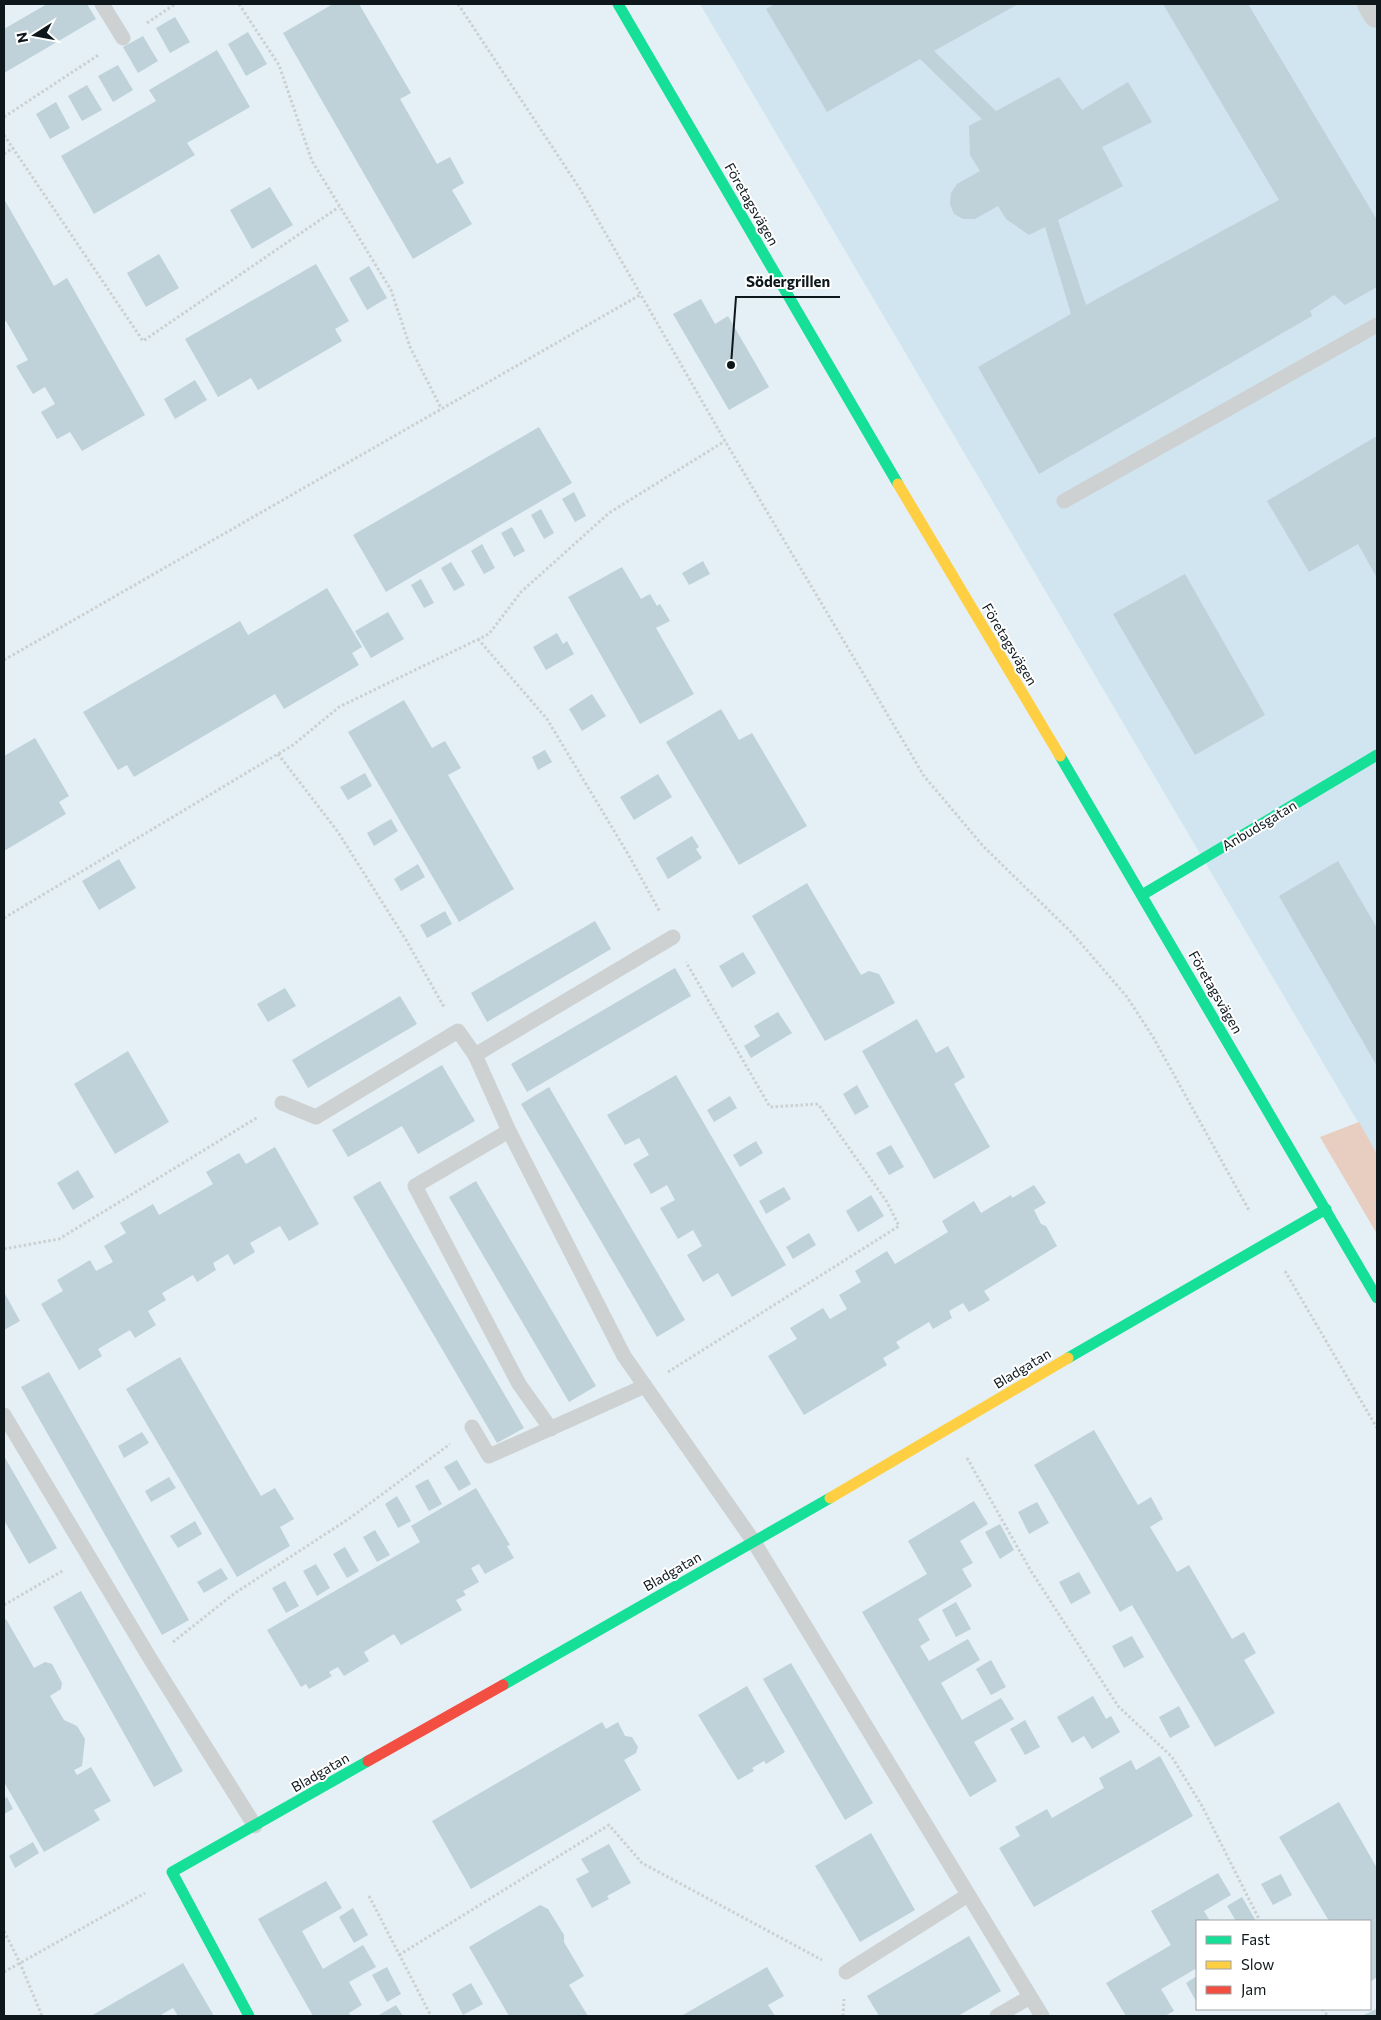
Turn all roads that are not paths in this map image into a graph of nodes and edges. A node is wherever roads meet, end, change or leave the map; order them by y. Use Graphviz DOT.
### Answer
graph roads {
  1 [pos="102,4"];
  2 [pos="618,4"];
  3 [pos="1371,4"];
  4 [pos="1377,14"];
  5 [pos="123,38"];
  6 [pos="1377,324"];
  7 [pos="1064,501"];
  8 [pos="1377,755"];
  9 [pos="1142,895"];
  10 [pos="673,937"];
  11 [pos="475,1055"];
  12 [pos="282,1103"];
  13 [pos="509,1131"];
  14 [pos="1326,1209"];
  15 [pos="1377,1298"];
  16 [pos="645,1386"];
  17 [pos="4,1415"];
  18 [pos="472,1427"];
  19 [pos="550,1429"];
  20 [pos="754,1542"];
  21 [pos="255,1826"];
  22 [pos="968,1895"];
  23 [pos="846,1972"];
  24 [pos="1030,1997"];
  25 [pos="250,2016"];
  26 [pos="997,2016"];
  27 [pos="1042,2016"];
  1 -- 5 [label="lane"];
  2 -- 9 [label="street, Företagsvägen"];
  3 -- 4 [label="street"];
  6 -- 7 [label="lane"];
  8 -- 9 [label="street, Anbudsgatan"];
  9 -- 14 [label="street, Företagsvägen"];
  10 -- 11 [label="lane"];
  11 -- 12 [label="lane"];
  11 -- 13 [label="lane"];
  13 -- 16 [label="lane"];
  13 -- 19 [label="lane"];
  14 -- 15 [label="street, Företagsvägen"];
  14 -- 20 [label="street, Bladgatan"];
  16 -- 19 [label="lane"];
  16 -- 20 [label="lane"];
  17 -- 21 [label="lane"];
  18 -- 19 [label="lane"];
  20 -- 21 [label="street, Bladgatan"];
  20 -- 22 [label="lane"];
  21 -- 25 [label="street, Bladgatan"];
  22 -- 23 [label="lane"];
  22 -- 24 [label="lane"];
  24 -- 26 [label="lane"];
  24 -- 27 [label="lane"];
}
